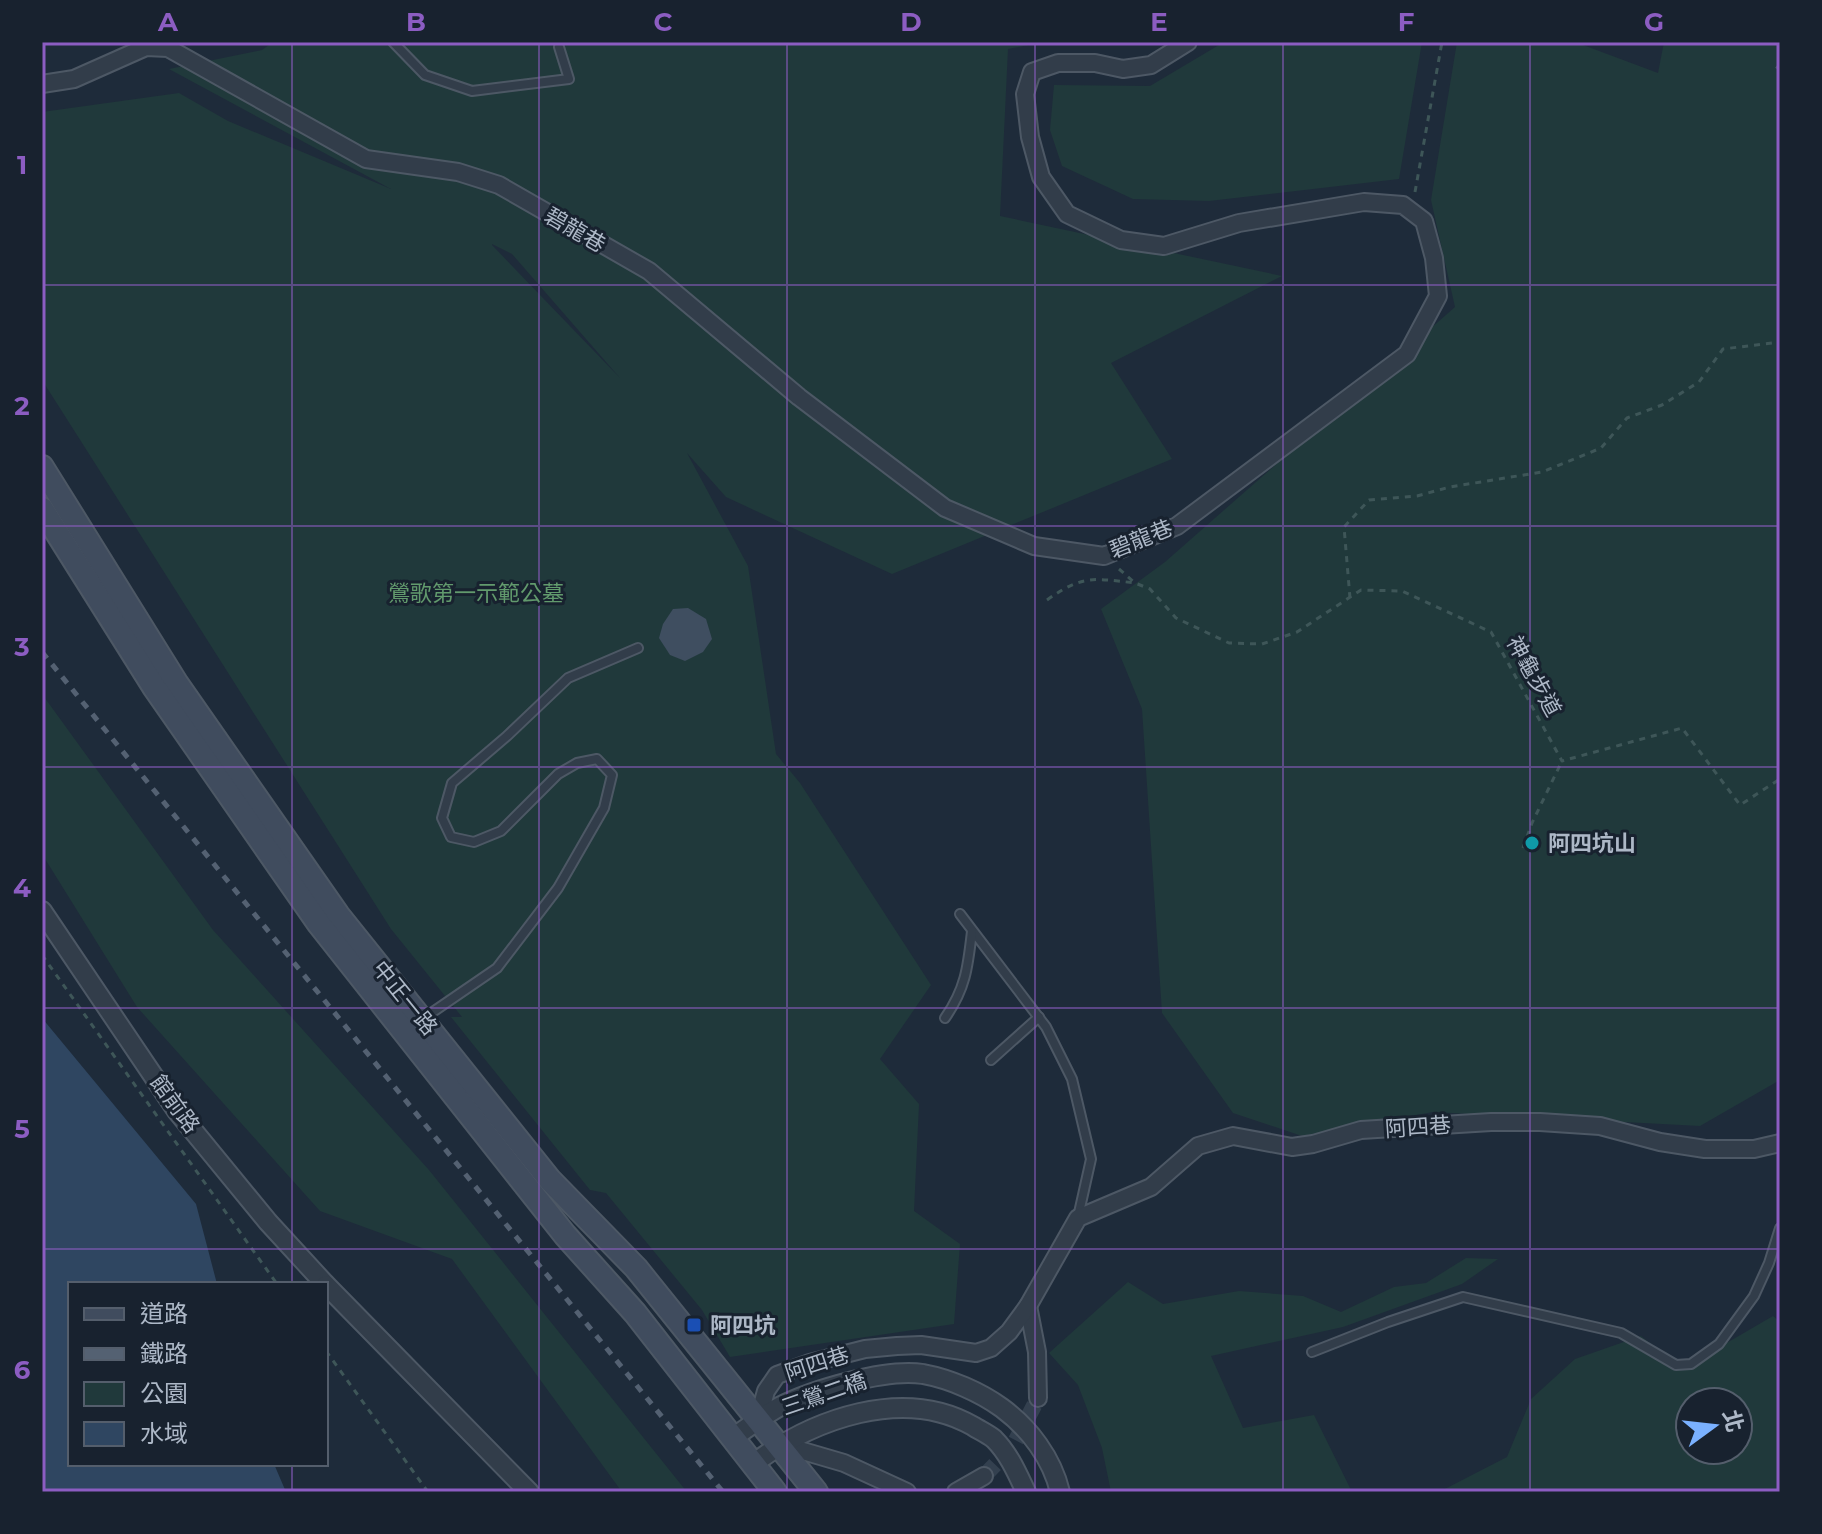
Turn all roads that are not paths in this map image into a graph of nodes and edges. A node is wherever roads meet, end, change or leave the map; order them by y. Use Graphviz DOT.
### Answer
graph roads {
  1 [pos="393,42"];
  2 [pos="1188,42"];
  3 [pos="559,47"];
  4 [pos="42,84"];
  5 [pos="42,467"];
  6 [pos="42,509"];
  7 [pos="638,648"];
  8 [pos="42,911"];
  9 [pos="960,914"];
  10 [pos="972,931"];
  11 [pos="1039,1017"];
  12 [pos="945,1018"];
  13 [pos="414,1026"];
  14 [pos="991,1060"];
  15 [pos="1780,1143"];
  16 [pos="1078,1218"];
  17 [pos="1780,1228"];
  18 [pos="322,1282"];
  19 [pos="328,1288"];
  20 [pos="1028,1306"];
  21 [pos="1312,1352"];
  22 [pos="1038,1398"];
  23 [pos="758,1420"];
  24 [pos="733,1438"];
  25 [pos="779,1444"];
  26 [pos="753,1464"];
  27 [pos="984,1476"];
  28 [pos="529,1492"];
  29 [pos="775,1492"];
  30 [pos="816,1492"];
  31 [pos="907,1492"];
  32 [pos="956,1492"];
  33 [pos="1026,1492"];
  34 [pos="1060,1492"];
  1 -- 3 [label="lane"];
  2 -- 4 [label="street, 碧龍巷"];
  5 -- 13 [label="main road, 中正一路"];
  6 -- 13 [label="main road, 中正一路"];
  7 -- 13 [label="lane"];
  8 -- 18 [label="street, 館前路"];
  9 -- 10 [label="lane, 阿四巷"];
  10 -- 11 [label="lane, 阿四巷"];
  10 -- 12 [label="lane"];
  11 -- 14 [label="lane"];
  11 -- 16 [label="lane, 阿四巷"];
  13 -- 23 [label="main road, 中正一路"];
  13 -- 24 [label="main road, 中正一路"];
  15 -- 16 [label="street, 阿四巷"];
  16 -- 20 [label="street, 阿四巷"];
  17 -- 21 [label="lane"];
  19 -- 28 [label="street, 館前路"];
  20 -- 22 [label="street"];
  20 -- 23 [label="street, 阿四巷"];
  23 -- 24 [label="street, 三鶯二橋"];
  23 -- 25 [label="main road, 中正一路"];
  23 -- 34 [label="street, 三鶯二橋"];
  24 -- 26 [label="main road, 中正一路"];
  25 -- 26 [label="street, 三鶯二橋"];
  25 -- 30 [label="main road, 中正一路"];
  25 -- 31 [label="street"];
  25 -- 33 [label="street, 三鶯二橋"];
  26 -- 29 [label="main road, 中正一路"];
  27 -- 32 [label="street"];
}
